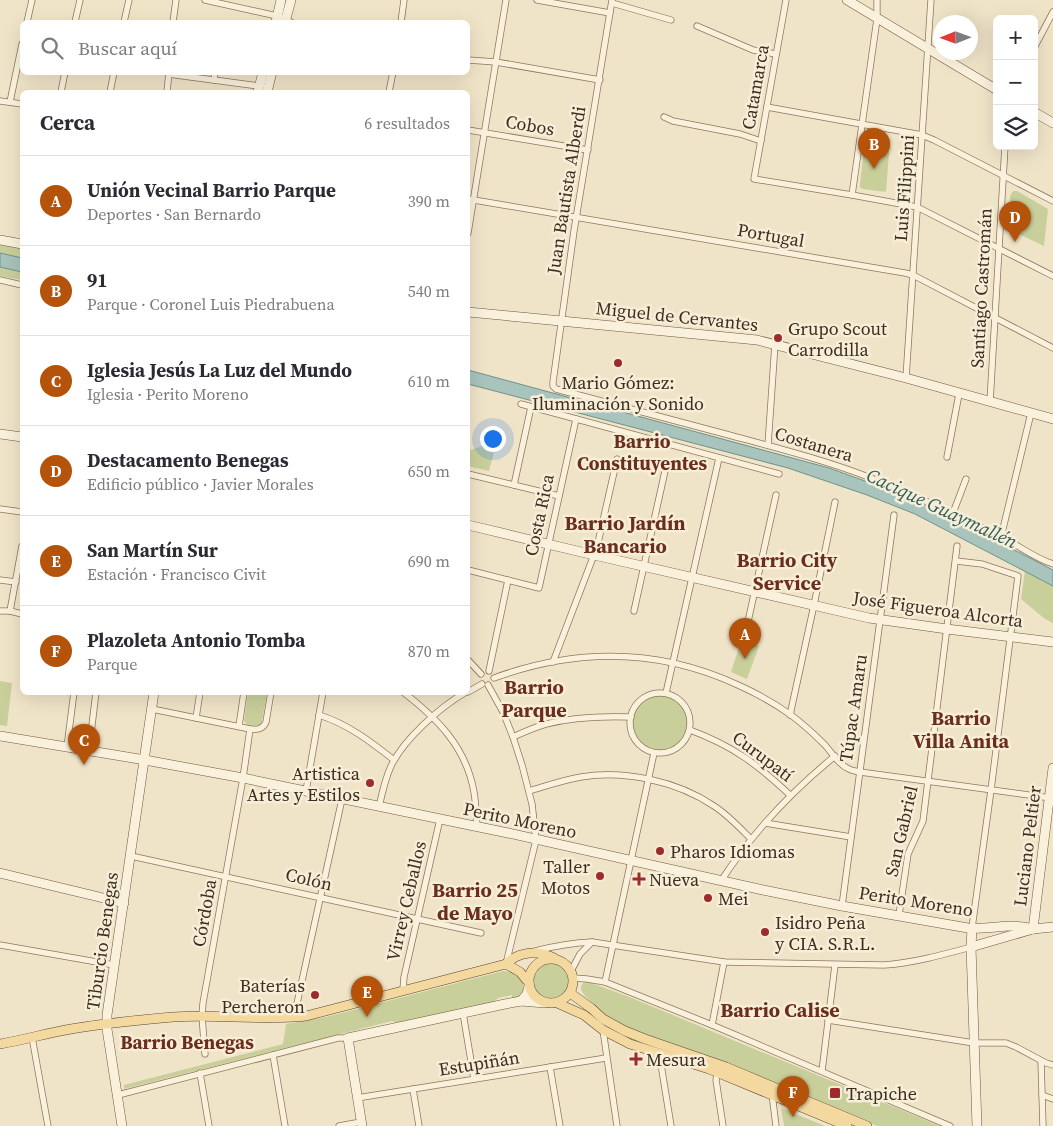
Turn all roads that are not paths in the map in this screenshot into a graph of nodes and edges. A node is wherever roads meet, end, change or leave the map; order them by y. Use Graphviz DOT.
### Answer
graph roads {
  1 [pos="32,0"];
  2 [pos="80,0"];
  3 [pos="129,0"];
  4 [pos="176,0"];
  5 [pos="205,0"];
  6 [pos="282,0"];
  7 [pos="291,0"];
  8 [pos="404,0"];
  9 [pos="506,0"];
  10 [pos="537,0"];
  11 [pos="786,0"];
  12 [pos="848,0"];
  13 [pos="877,0"];
  14 [pos="931,0"];
  15 [pos="612,1"];
  16 [pos="1053,12"];
  17 [pos="610,13"];
  18 [pos="877,19"];
  19 [pos="27,20"];
  20 [pos="75,20"];
  21 [pos="124,20"];
  22 [pos="173,20"];
  23 [pos="279,20"];
  24 [pos="283,20"];
  25 [pos="283,20"];
  26 [pos="401,20"];
  27 [pos="671,20"];
  28 [pos="697,26"];
  29 [pos="1038,40"];
  30 [pos="928,48"];
  31 [pos="20,54"];
  32 [pos="776,54"];
  33 [pos="470,60"];
  34 [pos="496,62"];
  35 [pos="64,75"];
  36 [pos="113,75"];
  37 [pos="168,75"];
  38 [pos="181,75"];
  39 [pos="215,75"];
  40 [pos="262,75"];
  41 [pos="271,75"];
  42 [pos="392,75"];
  43 [pos="214,80"];
  44 [pos="600,80"];
  45 [pos="993,88"];
  46 [pos="258,89"];
  47 [pos="61,90"];
  48 [pos="110,90"];
  49 [pos="167,90"];
  50 [pos="268,90"];
  51 [pos="389,90"];
  52 [pos="0,100"];
  53 [pos="10,102"];
  54 [pos="20,104"];
  55 [pos="767,107"];
  56 [pos="1038,114"];
  57 [pos="664,117"];
  58 [pos="1053,123"];
  59 [pos="862,124"];
  60 [pos="470,130"];
  61 [pos="484,132"];
  62 [pos="922,135"];
  63 [pos="761,141"];
  64 [pos="588,150"];
  65 [pos="1005,150"];
  66 [pos="1003,176"];
  67 [pos="852,195"];
  68 [pos="470,200"];
  69 [pos="1053,201"];
  70 [pos="918,206"];
  71 [pos="577,217"];
  72 [pos="0,236"];
  73 [pos="0,240"];
  74 [pos="20,240"];
  75 [pos="20,244"];
  76 [pos="998,247"];
  77 [pos="913,275"];
  78 [pos="1053,276"];
  79 [pos="0,280"];
  80 [pos="20,285"];
  81 [pos="470,312"];
  82 [pos="994,317"];
  83 [pos="561,320"];
  84 [pos="775,344"];
  85 [pos="1053,348"];
  86 [pos="906,378"];
  87 [pos="553,386"];
  88 [pos="959,394"];
  89 [pos="990,402"];
  90 [pos="521,404"];
  91 [pos="531,407"];
  92 [pos="1031,413"];
  93 [pos="576,419"];
  94 [pos="1053,419"];
  95 [pos="0,434"];
  96 [pos="20,437"];
  97 [pos="768,445"];
  98 [pos="947,457"];
  99 [pos="719,458"];
  100 [pos="617,459"];
  101 [pos="665,471"];
  102 [pos="470,474"];
  103 [pos="778,474"];
  104 [pos="966,478"];
  105 [pos="514,485"];
  106 [pos="776,494"];
  107 [pos="558,496"];
  108 [pos="835,502"];
  109 [pos="0,509"];
  110 [pos="20,512"];
  111 [pos="953,513"];
  112 [pos="894,515"];
  113 [pos="470,525"];
  114 [pos="1001,537"];
  115 [pos="549,544"];
  116 [pos="958,546"];
  117 [pos="594,555"];
  118 [pos="20,558"];
  119 [pos="956,561"];
  120 [pos="1053,564"];
  121 [pos="644,567"];
  122 [pos="470,570"];
  123 [pos="692,577"];
  124 [pos="0,580"];
  125 [pos="508,580"];
  126 [pos="16,582"];
  127 [pos="755,592"];
  128 [pos="814,605"];
  129 [pos="0,611"];
  130 [pos="10,611"];
  131 [pos="634,611"];
  132 [pos="20,614"];
  133 [pos="880,620"];
  134 [pos="947,629"];
  135 [pos="745,635"];
  136 [pos="1010,637"];
  137 [pos="1053,642"];
  138 [pos="470,662"];
  139 [pos="553,662"];
  140 [pos="673,663"];
  141 [pos="489,671"];
  142 [pos="482,674"];
  143 [pos="494,678"];
  144 [pos="485,684"];
  145 [pos="470,691"];
  146 [pos="666,693"];
  147 [pos="74,695"];
  148 [pos="96,695"];
  149 [pos="154,695"];
  150 [pos="200,695"];
  151 [pos="244,695"];
  152 [pos="270,695"];
  153 [pos="322,695"];
  154 [pos="406,695"];
  155 [pos="462,695"];
  156 [pos="152,709"];
  157 [pos="319,715"];
  158 [pos="790,715"];
  159 [pos="432,717"];
  160 [pos="631,717"];
  161 [pos="196,718"];
  162 [pos="239,726"];
  163 [pos="250,729"];
  164 [pos="690,730"];
  165 [pos="0,736"];
  166 [pos="513,737"];
  167 [pos="67,747"];
  168 [pos="89,750"];
  169 [pos="654,753"];
  170 [pos="835,756"];
  171 [pos="145,760"];
  172 [pos="394,760"];
  173 [pos="1053,768"];
  174 [pos="860,772"];
  175 [pos="243,778"];
  176 [pos="649,780"];
  177 [pos="928,781"];
  178 [pos="991,790"];
  179 [pos="529,791"];
  180 [pos="306,792"];
  181 [pos="790,795"];
  182 [pos="1051,798"];
  183 [pos="342,799"];
  184 [pos="378,807"];
  185 [pos="440,819"];
  186 [pos="765,823"];
  187 [pos="477,827"];
  188 [pos="851,837"];
  189 [pos="751,838"];
  190 [pos="536,840"];
  191 [pos="131,856"];
  192 [pos="631,860"];
  193 [pos="0,873"];
  194 [pos="226,877"];
  195 [pos="721,881"];
  196 [pos="320,898"];
  197 [pos="124,903"];
  198 [pos="842,906"];
  199 [pos="899,915"];
  200 [pos="417,919"];
  201 [pos="1053,927"];
  202 [pos="972,928"];
  203 [pos="1033,929"];
  204 [pos="481,933"];
  205 [pos="592,942"];
  206 [pos="0,945"];
  207 [pos="614,945"];
  208 [pos="971,947"];
  209 [pos="532,952"];
  210 [pos="558,960"];
  211 [pos="724,962"];
  212 [pos="506,964"];
  213 [pos="835,965"];
  214 [pos="114,966"];
  215 [pos="572,975"];
  216 [pos="606,982"];
  217 [pos="529,985"];
  218 [pos="403,990"];
  219 [pos="570,993"];
  220 [pos="521,1002"];
  221 [pos="545,1003"];
  222 [pos="557,1003"];
  223 [pos="463,1013"];
  224 [pos="202,1016"];
  225 [pos="294,1017"];
  226 [pos="828,1020"];
  227 [pos="107,1024"];
  228 [pos="712,1025"];
  229 [pos="603,1030"];
  230 [pos="32,1037"];
  231 [pos="348,1038"];
  232 [pos="974,1043"];
  233 [pos="0,1044"];
  234 [pos="658,1044"];
  235 [pos="205,1054"];
  236 [pos="660,1054"];
  237 [pos="274,1055"];
  238 [pos="606,1058"];
  239 [pos="1041,1061"];
  240 [pos="1053,1065"];
  241 [pos="550,1067"];
  242 [pos="719,1069"];
  243 [pos="822,1071"];
  244 [pos="200,1073"];
  245 [pos="474,1079"];
  246 [pos="414,1089"];
  247 [pos="773,1091"];
  248 [pos="1042,1094"];
  249 [pos="118,1095"];
  250 [pos="358,1098"];
  251 [pos="1053,1099"];
  252 [pos="361,1124"];
  253 [pos="48,1126"];
  254 [pos="122,1126"];
  255 [pos="209,1126"];
  256 [pos="285,1126"];
  257 [pos="339,1126"];
  258 [pos="419,1126"];
  259 [pos="560,1126"];
  260 [pos="617,1126"];
  261 [pos="671,1126"];
  262 [pos="723,1126"];
  263 [pos="776,1126"];
  264 [pos="847,1126"];
  265 [pos="866,1126"];
  266 [pos="950,1126"];
  267 [pos="976,1126"];
  268 [pos="1043,1126"];
  1 -- 19 [label="street"];
  2 -- 20 [label="street"];
  3 -- 21 [label="street"];
  4 -- 22 [label="street"];
  5 -- 23 [label="street"];
  6 -- 24 [label="main road"];
  7 -- 25 [label="main road"];
  8 -- 26 [label="street"];
  9 -- 34 [label="street"];
  10 -- 17 [label="street"];
  11 -- 32 [label="street, Catamarca"];
  12 -- 18 [label="main road"];
  13 -- 18 [label="street"];
  14 -- 30 [label="street, Luis Filippini"];
  15 -- 17 [label="street, Juan Bautista Alberdi"];
  15 -- 27 [label="street"];
  16 -- 29 [label="street"];
  17 -- 44 [label="street, Juan Bautista Alberdi"];
  18 -- 30 [label="main road"];
  18 -- 59 [label="street"];
  28 -- 32 [label="street"];
  30 -- 45 [label="main road"];
  30 -- 62 [label="street, Luis Filippini"];
  31 -- 53 [label="street"];
  32 -- 55 [label="street, Catamarca"];
  33 -- 34 [label="street"];
  34 -- 44 [label="street"];
  34 -- 61 [label="street"];
  35 -- 47 [label="street"];
  36 -- 48 [label="street"];
  37 -- 49 [label="street"];
  38 -- 43 [label="street"];
  39 -- 43 [label="street"];
  40 -- 46 [label="main road"];
  41 -- 50 [label="main road"];
  42 -- 51 [label="street"];
  43 -- 46 [label="street"];
  44 -- 64 [label="street, Juan Bautista Alberdi"];
  52 -- 53 [label="street"];
  53 -- 54 [label="street"];
  55 -- 59 [label="street"];
  55 -- 63 [label="street, Catamarca"];
  56 -- 58 [label="main road"];
  57 -- 63 [label="street"];
  59 -- 62 [label="street"];
  59 -- 67 [label="street"];
  60 -- 61 [label="street, Cobos"];
  61 -- 64 [label="street, Cobos"];
  61 -- 68 [label="street"];
  62 -- 66 [label="street"];
  62 -- 70 [label="street, Luis Filippini"];
  63 -- 67 [label="street, Catamarca"];
  64 -- 71 [label="street, Juan Bautista Alberdi"];
  65 -- 66 [label="street, Santiago Castromán"];
  66 -- 69 [label="street"];
  66 -- 76 [label="street, Santiago Castromán"];
  67 -- 70 [label="street"];
  68 -- 71 [label="street, Portugal"];
  70 -- 76 [label="street"];
  70 -- 77 [label="street, Luis Filippini"];
  71 -- 77 [label="street, Portugal"];
  71 -- 83 [label="street, Juan Bautista Alberdi"];
  72 -- 74 [label="main road"];
  73 -- 75 [label="main road"];
  76 -- 78 [label="street"];
  76 -- 82 [label="street, Santiago Castromán"];
  77 -- 82 [label="street, Portugal"];
  77 -- 86 [label="street, Luis Filippini"];
  79 -- 80 [label="street"];
  81 -- 83 [label="main road, Miguel de Cervantes"];
  82 -- 85 [label="street, Portugal"];
  82 -- 89 [label="street, Santiago Castromán"];
  83 -- 84 [label="main road, Miguel de Cervantes"];
  83 -- 87 [label="street, Juan Bautista Alberdi"];
  84 -- 86 [label="main road, Miguel de Cervantes"];
  84 -- 97 [label="street"];
  86 -- 88 [label="main road, Miguel de Cervantes"];
  87 -- 97 [label="street, Costanera"];
  88 -- 89 [label="main road, Miguel de Cervantes"];
  88 -- 98 [label="street"];
  89 -- 92 [label="main road, Miguel de Cervantes"];
  90 -- 91 [label="street"];
  91 -- 93 [label="street"];
  91 -- 105 [label="street"];
  92 -- 94 [label="main road, Miguel de Cervantes"];
  92 -- 114 [label="street"];
  93 -- 99 [label="street"];
  93 -- 107 [label="street, Costa Rica"];
  95 -- 96 [label="main road"];
  97 -- 111 [label="street, Costanera"];
  99 -- 103 [label="street"];
  99 -- 123 [label="street"];
  100 -- 117 [label="street"];
  101 -- 121 [label="street"];
  102 -- 105 [label="street"];
  104 -- 111 [label="street"];
  105 -- 107 [label="street"];
  106 -- 127 [label="street"];
  107 -- 115 [label="street, Costa Rica"];
  108 -- 128 [label="street"];
  109 -- 110 [label="street"];
  111 -- 114 [label="street, Costanera"];
  112 -- 133 [label="street, Túpac Amaru"];
  113 -- 115 [label="main road, José Figueroa Alcorta"];
  114 -- 120 [label="street, Costanera"];
  115 -- 117 [label="main road, José Figueroa Alcorta"];
  115 -- 125 [label="street, Costa Rica"];
  116 -- 119 [label="street, San Gabriel"];
  117 -- 121 [label="main road, José Figueroa Alcorta"];
  117 -- 139 [label="street"];
  118 -- 126 [label="street"];
  119 -- 134 [label="street, San Gabriel"];
  119 -- 136 [label="street"];
  121 -- 123 [label="main road, José Figueroa Alcorta"];
  121 -- 131 [label="street"];
  122 -- 125 [label="street"];
  123 -- 127 [label="main road, José Figueroa Alcorta"];
  123 -- 140 [label="street"];
  124 -- 126 [label="street"];
  125 -- 141 [label="street"];
  126 -- 130 [label="street"];
  127 -- 128 [label="main road, José Figueroa Alcorta"];
  127 -- 135 [label="street"];
  128 -- 133 [label="main road, José Figueroa Alcorta"];
  128 -- 158 [label="street"];
  129 -- 130 [label="street"];
  130 -- 132 [label="street"];
  133 -- 134 [label="main road, José Figueroa Alcorta"];
  133 -- 174 [label="street, Túpac Amaru"];
  134 -- 136 [label="main road, José Figueroa Alcorta"];
  134 -- 177 [label="street, San Gabriel"];
  136 -- 137 [label="main road, José Figueroa Alcorta"];
  136 -- 178 [label="street"];
  138 -- 142 [label="street"];
  139 -- 140 [label="street"];
  139 -- 143 [label="street"];
  140 -- 146 [label="street"];
  140 -- 158 [label="street"];
  141 -- 142 [label="street"];
  141 -- 143 [label="street"];
  142 -- 144 [label="street"];
  143 -- 144 [label="street"];
  144 -- 145 [label="street"];
  144 -- 166 [label="street"];
  146 -- 160 [label="street"];
  146 -- 164 [label="street"];
  147 -- 167 [label="street"];
  148 -- 168 [label="street"];
  149 -- 156 [label="main road, Tiburcio Benegas"];
  150 -- 161 [label="street"];
  151 -- 162 [label="street"];
  152 -- 163 [label="street"];
  153 -- 157 [label="street"];
  154 -- 159 [label="street"];
  155 -- 159 [label="street"];
  156 -- 161 [label="street"];
  156 -- 171 [label="main road, Tiburcio Benegas"];
  157 -- 172 [label="street"];
  157 -- 180 [label="street"];
  158 -- 170 [label="street"];
  159 -- 172 [label="street"];
  159 -- 187 [label="street"];
  160 -- 166 [label="street"];
  160 -- 169 [label="street"];
  161 -- 162 [label="street"];
  162 -- 163 [label="street"];
  163 -- 175 [label="street, Córdoba"];
  164 -- 169 [label="street"];
  164 -- 181 [label="street, Curupatí"];
  165 -- 167 [label="main road, Perito Moreno"];
  166 -- 179 [label="street"];
  167 -- 168 [label="main road, Perito Moreno"];
  168 -- 171 [label="main road, Perito Moreno"];
  169 -- 176 [label="street"];
  170 -- 174 [label="street"];
  170 -- 181 [label="street"];
  171 -- 175 [label="main road, Perito Moreno"];
  171 -- 191 [label="main road, Tiburcio Benegas"];
  172 -- 184 [label="street"];
  173 -- 182 [label="main road, Luciano Peltier"];
  174 -- 177 [label="street"];
  174 -- 188 [label="street, Túpac Amaru"];
  175 -- 180 [label="main road, Perito Moreno"];
  175 -- 194 [label="street, Córdoba"];
  176 -- 179 [label="street"];
  176 -- 189 [label="street"];
  176 -- 192 [label="street"];
  177 -- 178 [label="street"];
  177 -- 199 [label="street, San Gabriel"];
  178 -- 182 [label="street"];
  178 -- 202 [label="street"];
  179 -- 190 [label="street"];
  180 -- 183 [label="main road, Perito Moreno"];
  181 -- 186 [label="street"];
  182 -- 203 [label="main road, Luciano Peltier"];
  183 -- 184 [label="main road, Perito Moreno"];
  183 -- 196 [label="street"];
  184 -- 185 [label="main road, Perito Moreno"];
  185 -- 187 [label="main road, Perito Moreno"];
  185 -- 200 [label="street, Virrey Ceballos"];
  186 -- 188 [label="street"];
  186 -- 189 [label="street"];
  187 -- 190 [label="main road, Perito Moreno"];
  188 -- 198 [label="street, Túpac Amaru"];
  189 -- 195 [label="street"];
  190 -- 192 [label="main road, Perito Moreno"];
  190 -- 212 [label="street"];
  191 -- 194 [label="street, Colón"];
  191 -- 197 [label="main road, Tiburcio Benegas"];
  192 -- 195 [label="main road, Perito Moreno"];
  192 -- 207 [label="street"];
  193 -- 197 [label="main road"];
  194 -- 196 [label="street, Colón"];
  194 -- 224 [label="street, Córdoba"];
  195 -- 198 [label="main road, Perito Moreno"];
  196 -- 200 [label="street, Colón"];
  196 -- 225 [label="street"];
  197 -- 214 [label="main road, Tiburcio Benegas"];
  198 -- 199 [label="main road, Perito Moreno"];
  199 -- 202 [label="main road, Perito Moreno"];
  200 -- 204 [label="street, Colón"];
  200 -- 218 [label="street, Virrey Ceballos"];
  201 -- 203 [label="main road, Perito Moreno"];
  202 -- 203 [label="main road, Perito Moreno"];
  202 -- 208 [label="main road"];
  203 -- 208 [label="main road, Perito Moreno"];
  205 -- 207 [label="street"];
  205 -- 209 [label="street"];
  205 -- 215 [label="street"];
  206 -- 214 [label="street"];
  207 -- 211 [label="street"];
  207 -- 216 [label="street"];
  208 -- 213 [label="street"];
  208 -- 232 [label="main road"];
  209 -- 210 [label="main road"];
  209 -- 212 [label="main road"];
  210 -- 215 [label="main road"];
  210 -- 217 [label="main road"];
  211 -- 213 [label="street"];
  211 -- 228 [label="street"];
  212 -- 217 [label="main road"];
  212 -- 218 [label="main road"];
  213 -- 226 [label="street"];
  214 -- 227 [label="main road, Tiburcio Benegas"];
  215 -- 216 [label="street"];
  215 -- 219 [label="main road"];
  216 -- 228 [label="street"];
  217 -- 220 [label="main road"];
  217 -- 221 [label="main road"];
  218 -- 225 [label="main road"];
  219 -- 222 [label="main road"];
  219 -- 234 [label="main road"];
  220 -- 221 [label="main road"];
  220 -- 223 [label="main road"];
  221 -- 222 [label="main road"];
  222 -- 229 [label="main road"];
  223 -- 231 [label="main road"];
  223 -- 245 [label="street"];
  224 -- 225 [label="main road"];
  224 -- 227 [label="main road"];
  224 -- 235 [label="street, Córdoba"];
  226 -- 232 [label="street"];
  226 -- 243 [label="street"];
  227 -- 230 [label="main road"];
  227 -- 249 [label="main road, Tiburcio Benegas"];
  228 -- 243 [label="street"];
  229 -- 236 [label="main road"];
  229 -- 238 [label="street"];
  230 -- 233 [label="main road"];
  230 -- 253 [label="street"];
  231 -- 237 [label="street"];
  231 -- 250 [label="main road"];
  232 -- 239 [label="street"];
  232 -- 267 [label="main road"];
  234 -- 236 [label="street"];
  234 -- 242 [label="main road"];
  236 -- 242 [label="main road"];
  236 -- 261 [label="street"];
  237 -- 244 [label="street"];
  237 -- 256 [label="street"];
  238 -- 241 [label="street, Estupiñán"];
  238 -- 260 [label="street"];
  239 -- 240 [label="street"];
  239 -- 248 [label="street"];
  241 -- 245 [label="street, Estupiñán"];
  241 -- 259 [label="street"];
  242 -- 247 [label="main road"];
  242 -- 262 [label="street"];
  243 -- 266 [label="street"];
  244 -- 249 [label="street"];
  244 -- 255 [label="street"];
  245 -- 246 [label="street, Estupiñán"];
  246 -- 250 [label="street, Estupiñán"];
  246 -- 258 [label="street"];
  247 -- 263 [label="street"];
  247 -- 264 [label="main road"];
  247 -- 265 [label="main road"];
  248 -- 251 [label="street"];
  248 -- 268 [label="street"];
  249 -- 254 [label="main road, Tiburcio Benegas"];
  250 -- 252 [label="main road"];
  252 -- 257 [label="street"];
}
